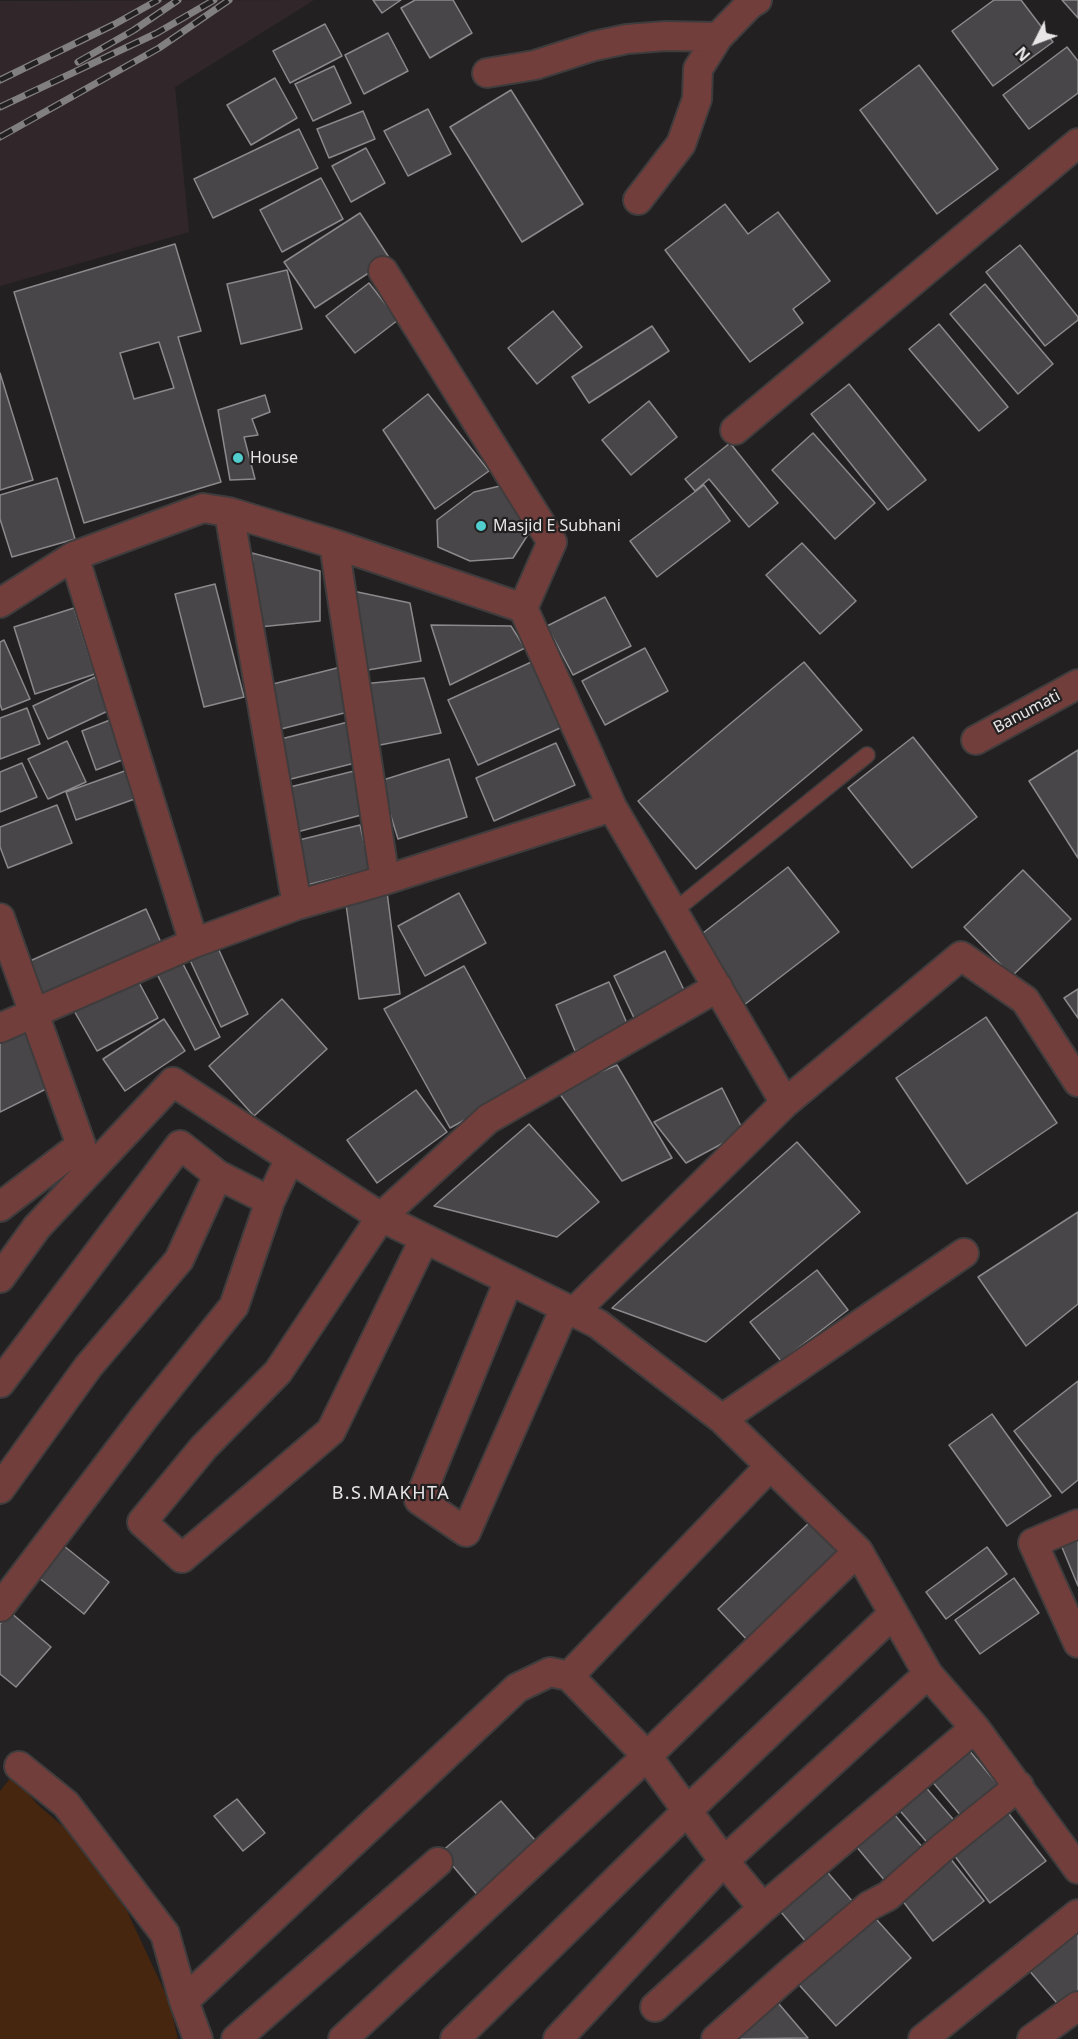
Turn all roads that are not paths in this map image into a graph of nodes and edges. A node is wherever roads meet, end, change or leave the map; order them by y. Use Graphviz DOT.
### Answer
graph roads {
  1 [pos="757,0"];
  2 [pos="718,37"];
  3 [pos="487,73"];
  4 [pos="1078,143"];
  5 [pos="638,200"];
  6 [pos="383,271"];
  7 [pos="735,430"];
  8 [pos="229,512"];
  9 [pos="334,544"];
  10 [pos="74,556"];
  11 [pos="0,603"];
  12 [pos="523,608"];
  13 [pos="1078,684"];
  14 [pos="976,740"];
  15 [pos="867,755"];
  16 [pos="612,807"];
  17 [pos="385,880"];
  18 [pos="297,905"];
  19 [pos="673,912"];
  20 [pos="0,918"];
  21 [pos="194,943"];
  22 [pos="718,987"];
  23 [pos="35,1014"];
  24 [pos="0,1028"];
  25 [pos="173,1082"];
  26 [pos="1078,1082"];
  27 [pos="785,1103"];
  28 [pos="81,1145"];
  29 [pos="290,1158"];
  30 [pos="218,1174"];
  31 [pos="270,1201"];
  32 [pos="0,1207"];
  33 [pos="381,1217"];
  34 [pos="424,1240"];
  35 [pos="963,1253"];
  36 [pos="0,1278"];
  37 [pos="509,1280"];
  38 [pos="570,1310"];
  39 [pos="0,1383"];
  40 [pos="722,1419"];
  41 [pos="770,1466"];
  42 [pos="0,1489"];
  43 [pos="1078,1524"];
  44 [pos="858,1551"];
  45 [pos="0,1607"];
  46 [pos="893,1614"];
  47 [pos="1078,1643"];
  48 [pos="928,1674"];
  49 [pos="568,1676"];
  50 [pos="975,1728"];
  51 [pos="647,1756"];
  52 [pos="20,1766"];
  53 [pos="1019,1786"];
  54 [pos="688,1810"];
  55 [pos="438,1862"];
  56 [pos="724,1862"];
  57 [pos="1078,1869"];
  58 [pos="763,1908"];
  59 [pos="1078,1914"];
  60 [pos="184,2001"];
  61 [pos="1078,2006"];
  62 [pos="655,2007"];
  63 [pos="198,2039"];
  64 [pos="236,2039"];
  65 [pos="343,2039"];
  66 [pos="455,2039"];
  67 [pos="558,2039"];
  68 [pos="716,2039"];
  69 [pos="922,2039"];
  70 [pos="1032,2039"];
  1 -- 2 [label="street"];
  2 -- 3 [label="street"];
  2 -- 5 [label="street"];
  4 -- 7 [label="street"];
  6 -- 12 [label="street"];
  8 -- 9 [label="street"];
  8 -- 10 [label="street"];
  8 -- 18 [label="street"];
  9 -- 12 [label="street"];
  9 -- 17 [label="street"];
  10 -- 11 [label="street"];
  10 -- 21 [label="street"];
  12 -- 16 [label="street"];
  13 -- 14 [label="street, Banumati"];
  15 -- 19 [label="lane"];
  16 -- 17 [label="street"];
  16 -- 19 [label="street"];
  17 -- 18 [label="street"];
  18 -- 21 [label="street"];
  19 -- 22 [label="street"];
  20 -- 23 [label="street"];
  21 -- 23 [label="street"];
  22 -- 27 [label="street"];
  22 -- 33 [label="street"];
  23 -- 24 [label="street"];
  23 -- 28 [label="street"];
  25 -- 28 [label="street"];
  25 -- 29 [label="street"];
  25 -- 36 [label="street"];
  26 -- 27 [label="street"];
  27 -- 38 [label="street"];
  28 -- 32 [label="street"];
  29 -- 31 [label="street"];
  29 -- 33 [label="street"];
  30 -- 31 [label="street"];
  30 -- 39 [label="street"];
  30 -- 42 [label="street"];
  31 -- 45 [label="street"];
  33 -- 34 [label="street"];
  33 -- 34 [label="street"];
  34 -- 37 [label="street"];
  35 -- 40 [label="street"];
  37 -- 38 [label="street"];
  37 -- 38 [label="street"];
  38 -- 40 [label="street"];
  40 -- 41 [label="street"];
  41 -- 44 [label="street"];
  41 -- 49 [label="street"];
  43 -- 47 [label="street"];
  44 -- 46 [label="street"];
  44 -- 51 [label="street"];
  46 -- 48 [label="street"];
  46 -- 54 [label="street"];
  48 -- 50 [label="street"];
  48 -- 56 [label="street"];
  49 -- 51 [label="street"];
  49 -- 60 [label="street"];
  50 -- 53 [label="street"];
  50 -- 58 [label="street"];
  51 -- 54 [label="street"];
  51 -- 65 [label="street"];
  52 -- 60 [label="street"];
  53 -- 57 [label="street"];
  53 -- 68 [label="street"];
  54 -- 56 [label="street"];
  54 -- 66 [label="street"];
  55 -- 64 [label="street"];
  56 -- 58 [label="street"];
  56 -- 67 [label="street"];
  58 -- 62 [label="street"];
  59 -- 69 [label="street"];
  60 -- 63 [label="street"];
  61 -- 70 [label="street"];
}
